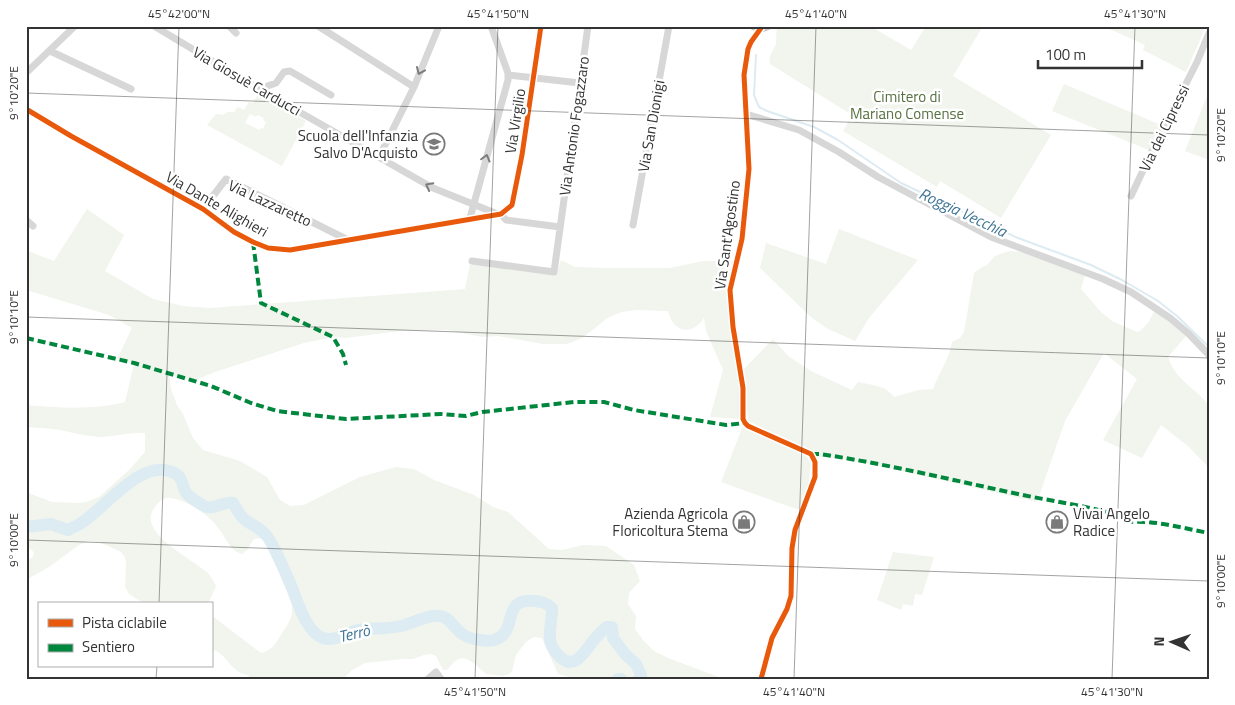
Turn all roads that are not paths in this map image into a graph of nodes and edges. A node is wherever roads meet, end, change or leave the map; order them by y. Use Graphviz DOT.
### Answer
graph roads {
  1 [pos="75,26"];
  2 [pos="154,26"];
  3 [pos="229,26"];
  4 [pos="318,26"];
  5 [pos="439,26"];
  6 [pos="491,26"];
  7 [pos="541,26"];
  8 [pos="588,26"];
  9 [pos="669,26"];
  10 [pos="758,27"];
  11 [pos="236,33"];
  12 [pos="1209,34"];
  13 [pos="50,51"];
  14 [pos="26,73"];
  15 [pos="508,75"];
  16 [pos="534,78"];
  17 [pos="580,84"];
  18 [pos="414,87"];
  19 [pos="131,89"];
  20 [pos="259,89"];
  21 [pos="331,95"];
  22 [pos="26,109"];
  23 [pos="746,114"];
  24 [pos="379,157"];
  25 [pos="1131,196"];
  26 [pos="473,205"];
  27 [pos="203,210"];
  28 [pos="499,214"];
  29 [pos="470,218"];
  30 [pos="26,220"];
  31 [pos="633,225"];
  32 [pos="33,226"];
  33 [pos="560,227"];
  34 [pos="348,240"];
  35 [pos="472,261"];
  36 [pos="1209,355"];
  37 [pos="428,679"];
  38 [pos="441,679"];
  39 [pos="761,679"];
  1 -- 13 [label="street"];
  2 -- 20 [label="street, Via Giosuè Carducci"];
  3 -- 11 [label="street"];
  4 -- 18 [label="street"];
  5 -- 18 [label="street, one-way"];
  6 -- 15 [label="street"];
  7 -- 16 [label="street, Via Virgilio"];
  8 -- 17 [label="street, Via Antonio Fogazzaro"];
  9 -- 31 [label="street, Via San Dionigi"];
  10 -- 23 [label="street, Via Sant'Agostino"];
  12 -- 25 [label="street, Via dei Cipressi"];
  13 -- 14 [label="street"];
  13 -- 19 [label="street"];
  15 -- 16 [label="street"];
  26 -- 15 [label="street, one-way"];
  16 -- 17 [label="street"];
  16 -- 28 [label="street, Via Virgilio"];
  17 -- 33 [label="street, Via Antonio Fogazzaro"];
  18 -- 24 [label="street"];
  20 -- 21 [label="street"];
  20 -- 24 [label="street, Via Giosuè Carducci"];
  22 -- 27 [label="street, Via Dante Alighieri"];
  23 -- 36 [label="street"];
  23 -- 39 [label="street, Via Sant'Agostino"];
  26 -- 24 [label="street, Via Giosuè Carducci, one-way"];
  26 -- 28 [label="street, Via Giosuè Carducci"];
  26 -- 29 [label="street"];
  27 -- 34 [label="street, Via Dante Alighieri"];
  27 -- 34 [label="street, Via Lazzaretto"];
  28 -- 29 [label="street, Via Dante Alighieri"];
  28 -- 33 [label="street"];
  29 -- 34 [label="street, Via Dante Alighieri"];
  30 -- 32 [label="street"];
  33 -- 35 [label="street, Via Antonio Fogazzaro"];
  37 -- 38 [label="street"];
}
